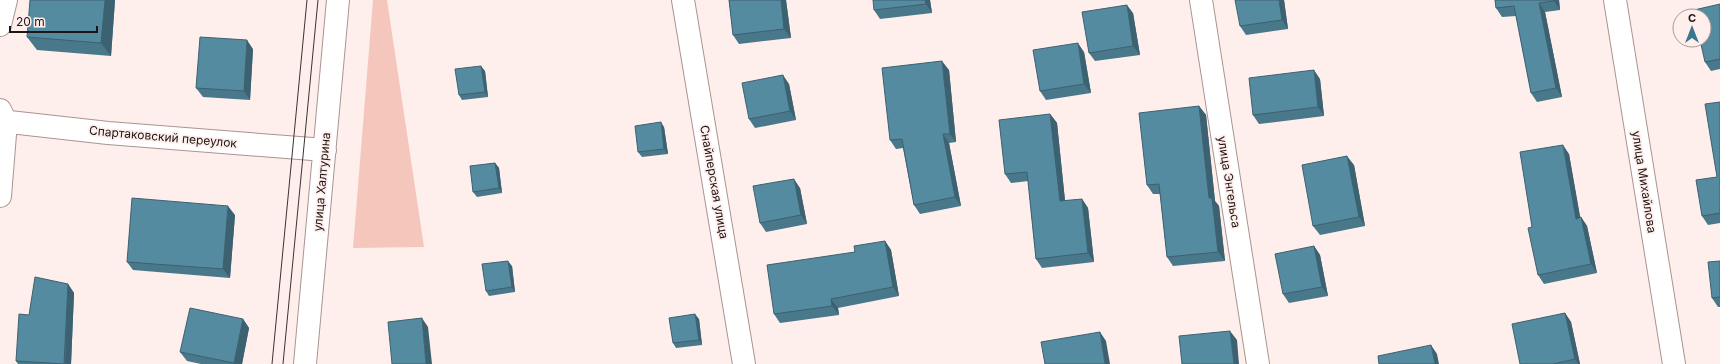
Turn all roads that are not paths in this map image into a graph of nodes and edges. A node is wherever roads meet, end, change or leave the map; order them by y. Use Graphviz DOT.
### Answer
graph roads {
  1 [pos="6,0"];
  2 [pos="338,0"];
  3 [pos="683,0"];
  4 [pos="1201,0"];
  5 [pos="1615,0"];
  6 [pos="0,25"];
  7 [pos="2,118"];
  8 [pos="325,150"];
  9 [pos="0,196"];
  10 [pos="305,364"];
  11 [pos="744,364"];
  12 [pos="1258,364"];
  13 [pos="1674,364"];
  1 -- 6 [label="street"];
  2 -- 8 [label="street, улица Халтурина"];
  3 -- 11 [label="street, Снайперская улица"];
  4 -- 12 [label="street, улица Энгельса"];
  5 -- 13 [label="street, улица Михайлова"];
  7 -- 8 [label="street, Спартаковский переулок"];
  7 -- 9 [label="street"];
  8 -- 10 [label="street, улица Халтурина"];
}
